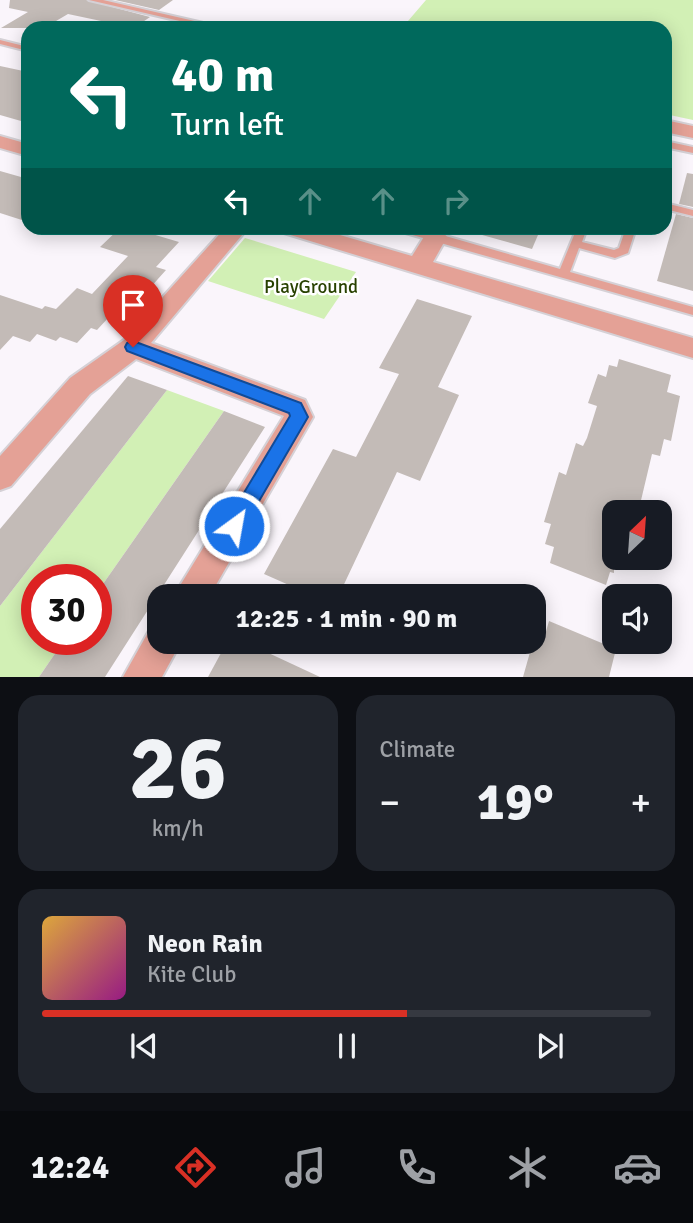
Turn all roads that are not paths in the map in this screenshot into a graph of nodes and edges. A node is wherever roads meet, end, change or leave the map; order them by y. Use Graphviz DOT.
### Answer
graph roads {
  1 [pos="93,0"];
  2 [pos="189,21"];
  3 [pos="0,42"];
  4 [pos="21,47"];
  5 [pos="672,128"];
  6 [pos="693,132"];
  7 [pos="0,142"];
  8 [pos="672,146"];
  9 [pos="21,148"];
  10 [pos="693,150"];
  11 [pos="672,208"];
  12 [pos="693,213"];
  13 [pos="231,235"];
  14 [pos="316,235"];
  15 [pos="436,235"];
  16 [pos="447,235"];
  17 [pos="579,235"];
  18 [pos="629,235"];
  19 [pos="576,244"];
  20 [pos="419,265"];
  21 [pos="564,274"];
  22 [pos="693,311"];
  23 [pos="133,347"];
  24 [pos="693,348"];
  25 [pos="1,473"];
  26 [pos="198,584"];
  27 [pos="155,654"];
  28 [pos="141,677"];
  1 -- 2 [label="lane"];
  3 -- 4 [label="lane"];
  5 -- 6 [label="street"];
  7 -- 9 [label="street"];
  8 -- 10 [label="lane"];
  11 -- 12 [label="lane"];
  13 -- 23 [label="street"];
  14 -- 20 [label="street"];
  15 -- 20 [label="street"];
  16 -- 21 [label="lane"];
  17 -- 19 [label="lane"];
  18 -- 19 [label="lane"];
  19 -- 21 [label="lane"];
  20 -- 24 [label="street"];
  21 -- 22 [label="lane"];
  23 -- 25 [label="street"];
  23 -- 26 [label="street"];
  27 -- 28 [label="street"];
}
